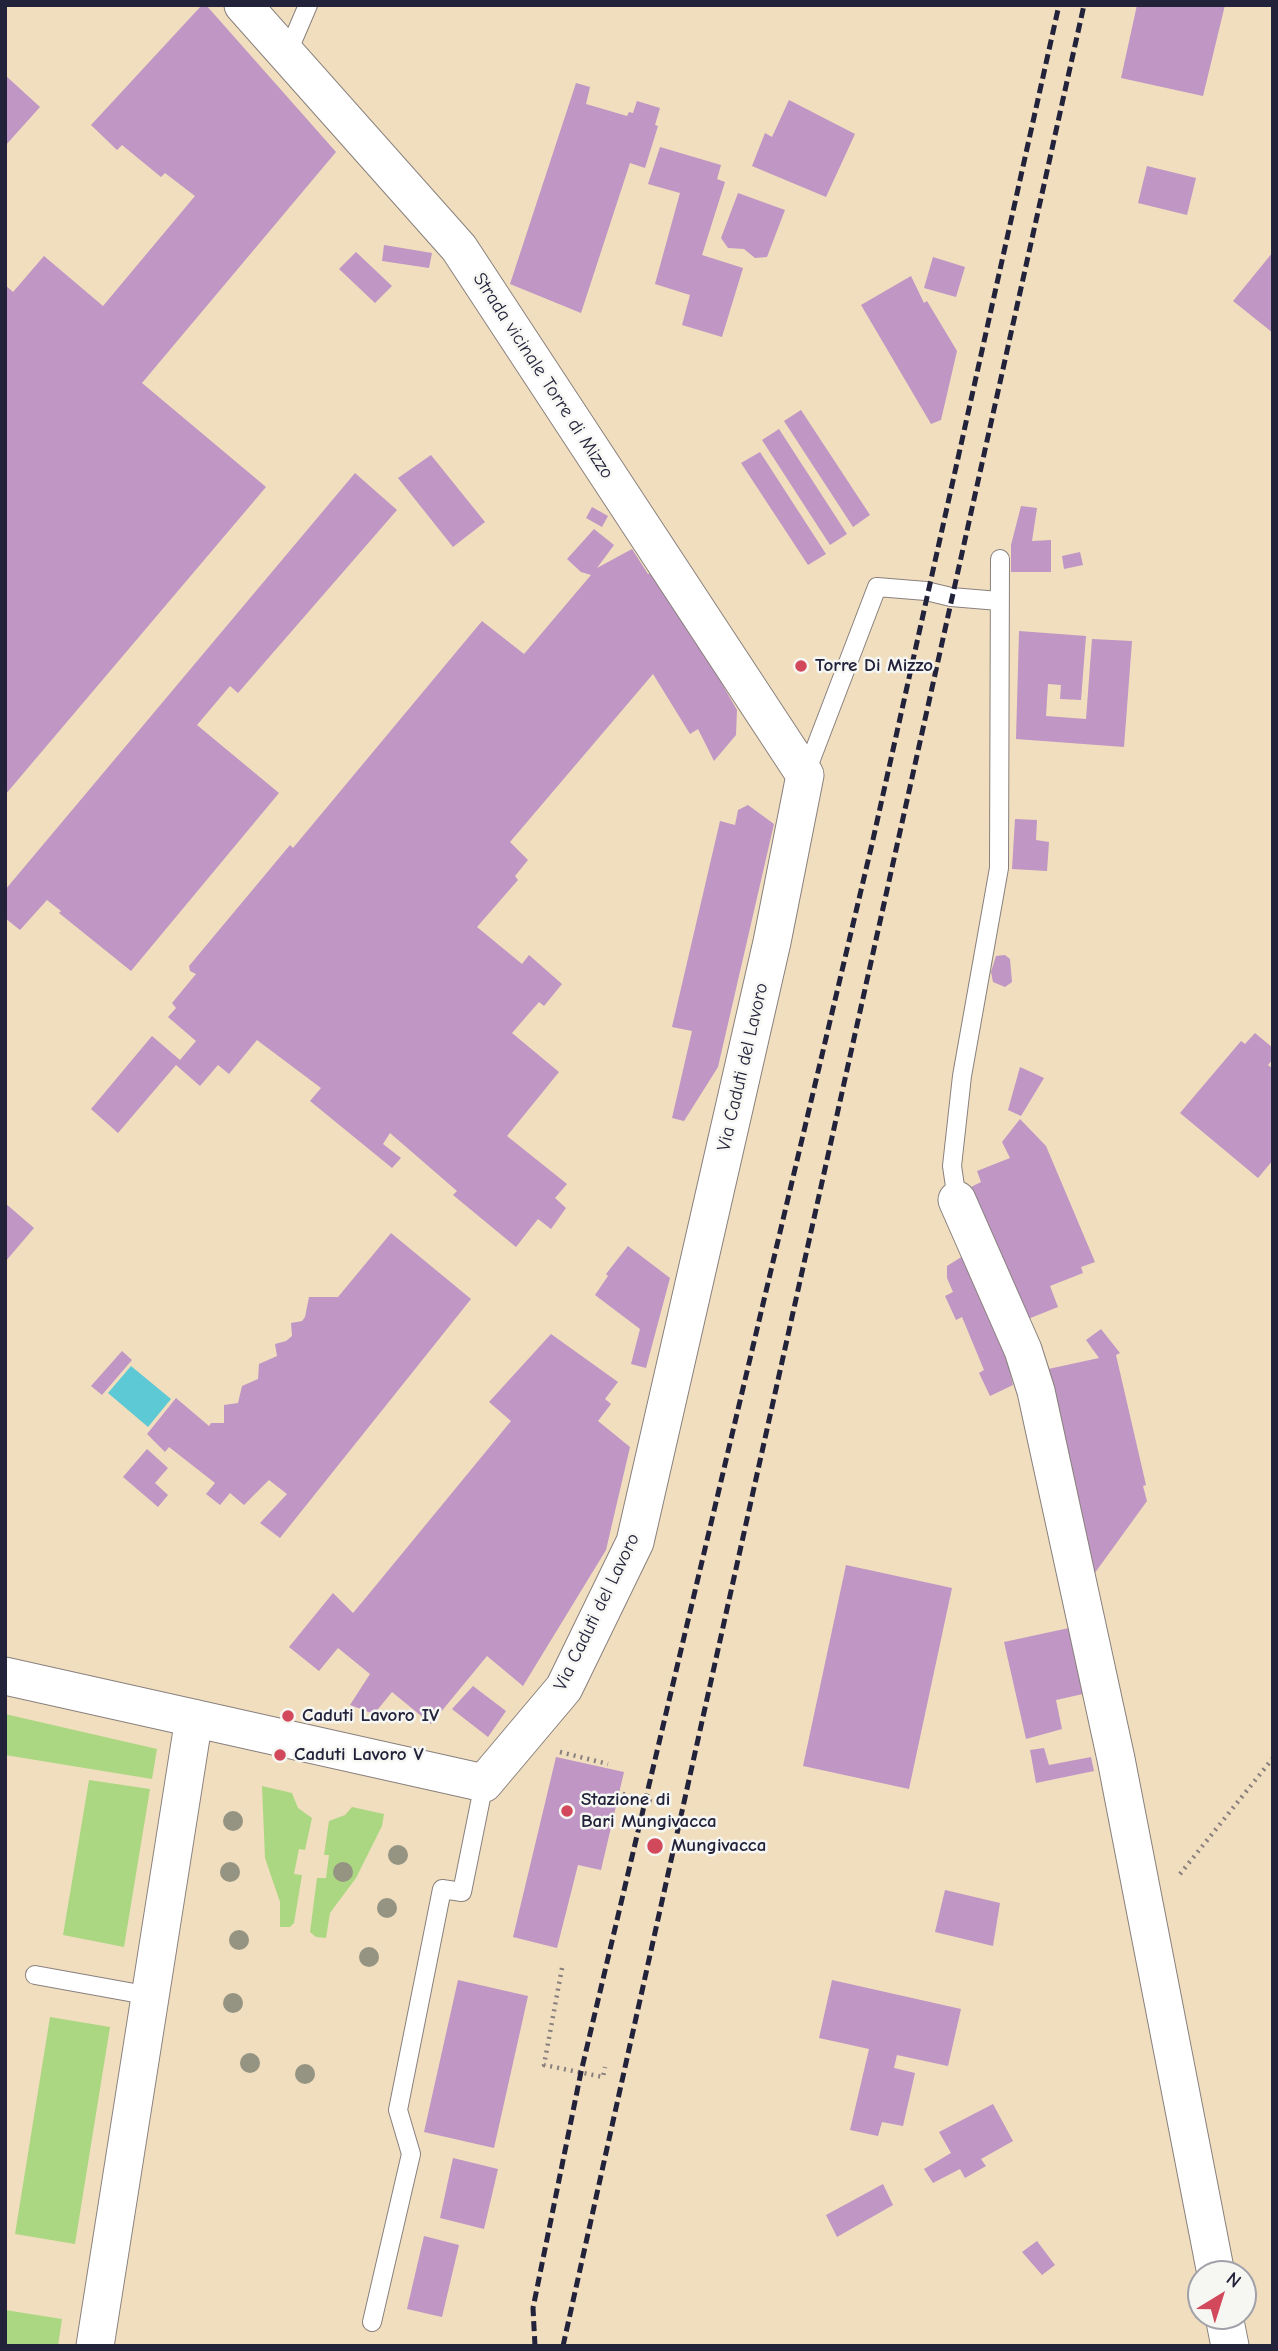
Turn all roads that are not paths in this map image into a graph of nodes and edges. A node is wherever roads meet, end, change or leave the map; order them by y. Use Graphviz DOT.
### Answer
graph roads {
  1 [pos="243,5"];
  2 [pos="308,5"];
  3 [pos="287,54"];
  4 [pos="1000,559"];
  5 [pos="999,601"];
  6 [pos="804,775"];
  7 [pos="957,1200"];
  8 [pos="5,1676"];
  9 [pos="194,1718"];
  10 [pos="484,1783"];
  11 [pos="35,1975"];
  12 [pos="151,1996"];
  13 [pos="1213,2260"];
  14 [pos="372,2322"];
  15 [pos="94,2346"];
  1 -- 3 [label="street, Strada vicinale Torre di Mizzo"];
  2 -- 3 [label="lane"];
  3 -- 6 [label="street, Strada vicinale Torre di Mizzo"];
  4 -- 5 [label="lane"];
  5 -- 6 [label="lane"];
  5 -- 7 [label="lane"];
  6 -- 10 [label="street, Via Caduti del Lavoro"];
  7 -- 13 [label="street"];
  8 -- 9 [label="street"];
  9 -- 10 [label="street"];
  9 -- 12 [label="street"];
  10 -- 14 [label="lane"];
  11 -- 12 [label="lane"];
  12 -- 15 [label="street"];
}
